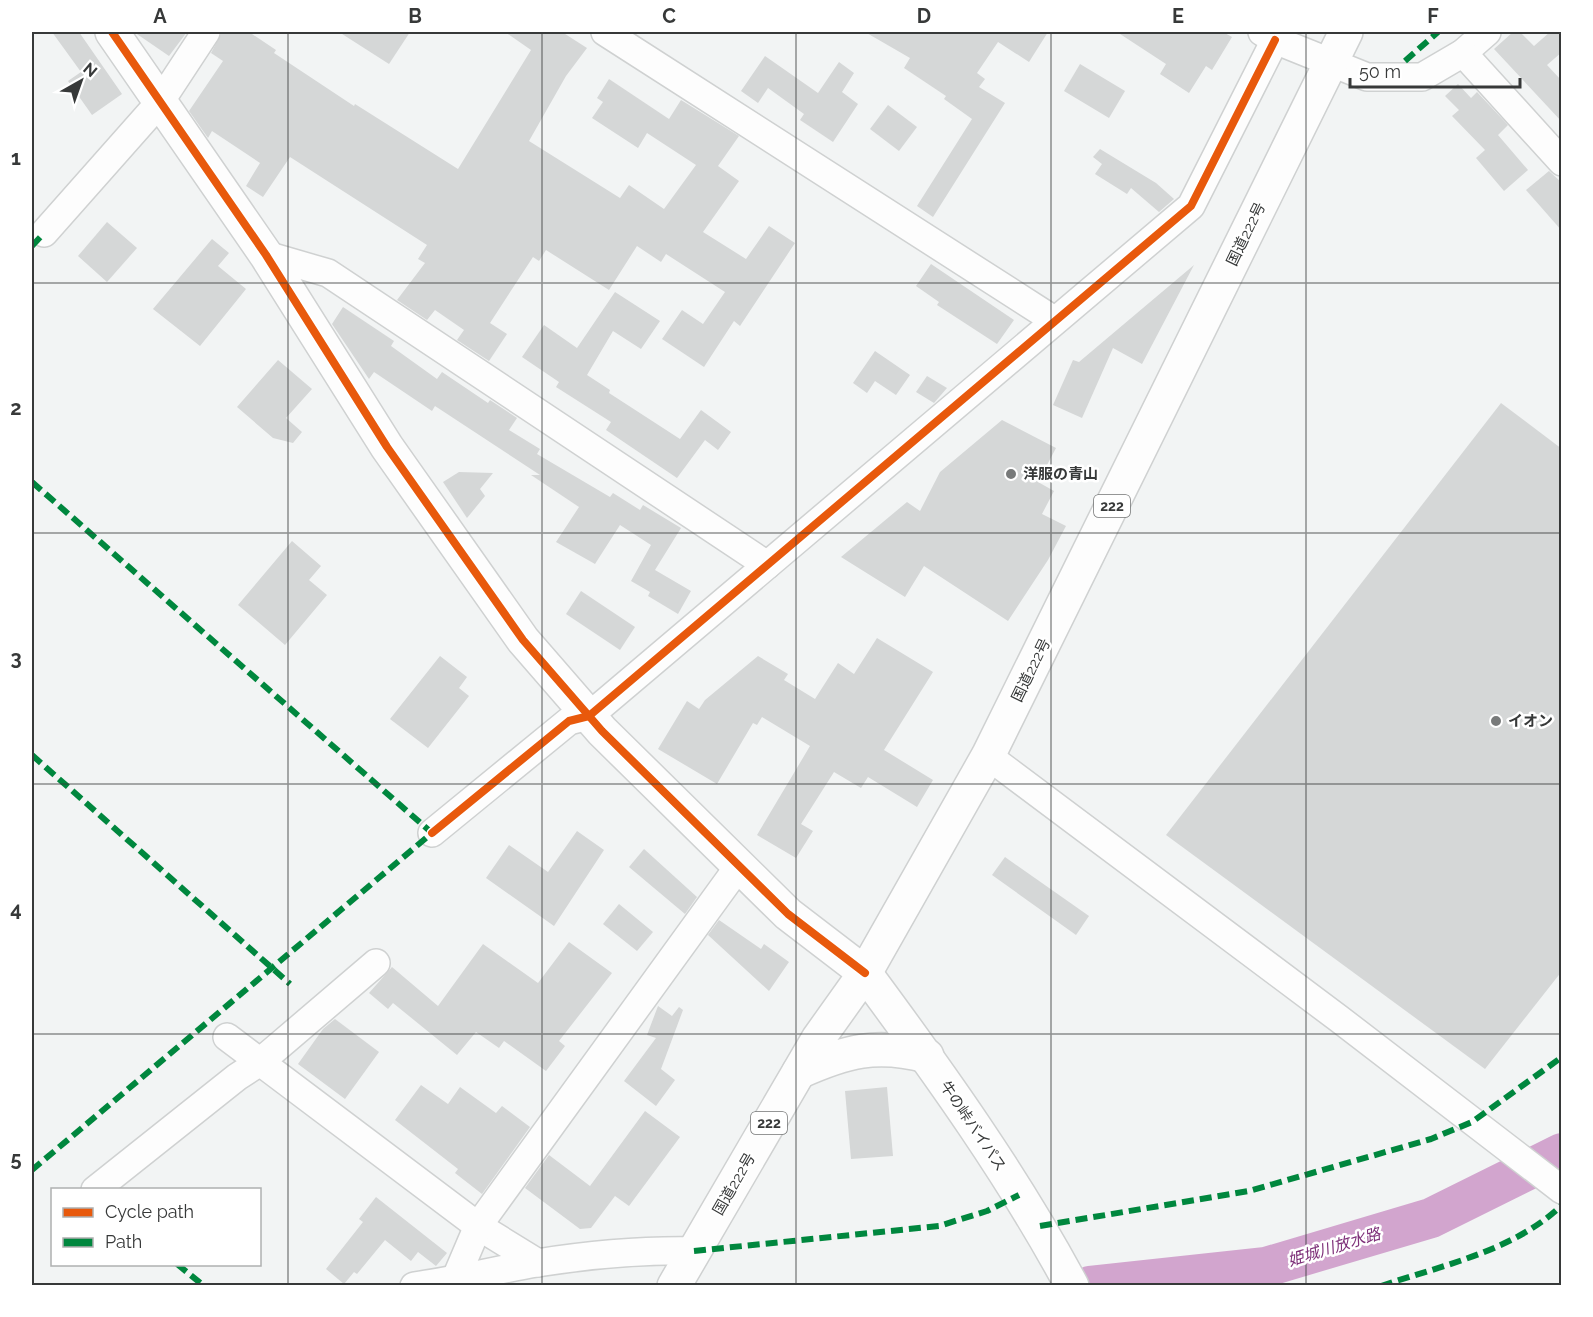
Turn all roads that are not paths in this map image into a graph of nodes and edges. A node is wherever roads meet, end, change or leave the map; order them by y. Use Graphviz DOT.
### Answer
graph roads {
  1 [pos="112,32"];
  2 [pos="206,32"];
  3 [pos="605,32"];
  4 [pos="1346,32"];
  5 [pos="1487,32"];
  6 [pos="1268,36"];
  7 [pos="1462,53"];
  8 [pos="1330,62"];
  9 [pos="160,102"];
  10 [pos="1558,151"];
  11 [pos="44,232"];
  12 [pos="266,255"];
  13 [pos="1054,320"];
  14 [pos="768,565"];
  15 [pos="589,716"];
  16 [pos="988,756"];
  17 [pos="432,833"];
  18 [pos="740,866"];
  19 [pos="376,963"];
  20 [pos="865,973"];
  21 [pos="227,1037"];
  22 [pos="927,1056"];
  23 [pos="260,1062"];
  24 [pos="799,1072"];
  25 [pos="98,1188"];
  26 [pos="1562,1190"];
  27 [pos="478,1226"];
  28 [pos="538,1263"];
  29 [pos="683,1271"];
  30 [pos="455,1280"];
  31 [pos="414,1286"];
  32 [pos="1072,1286"];
  1 -- 9 [label="main road, 牛の峠バイパス"];
  2 -- 9 [label="street"];
  3 -- 13 [label="street"];
  4 -- 8 [label="main road, 国道222号 / 222"];
  5 -- 7 [label="street"];
  6 -- 8 [label="street"];
  6 -- 13 [label="street"];
  7 -- 8 [label="street"];
  7 -- 10 [label="street"];
  8 -- 16 [label="main road, 国道222号 / 222"];
  9 -- 11 [label="street"];
  9 -- 12 [label="main road, 牛の峠バイパス"];
  12 -- 14 [label="street"];
  12 -- 15 [label="main road, 牛の峠バイパス"];
  13 -- 14 [label="street"];
  14 -- 15 [label="street"];
  15 -- 17 [label="street"];
  15 -- 18 [label="main road, 牛の峠バイパス"];
  16 -- 20 [label="main road, 国道222号 / 222"];
  16 -- 26 [label="street"];
  18 -- 20 [label="main road, 牛の峠バイパス"];
  18 -- 27 [label="street"];
  19 -- 23 [label="street"];
  20 -- 22 [label="main road, 牛の峠バイパス"];
  20 -- 24 [label="main road, 国道222号 / 222"];
  21 -- 23 [label="street"];
  22 -- 24 [label="main road"];
  22 -- 32 [label="main road, 牛の峠バイパス"];
  23 -- 25 [label="street"];
  23 -- 27 [label="street"];
  24 -- 29 [label="main road, 国道222号 / 222"];
  27 -- 28 [label="street"];
  27 -- 30 [label="street"];
  28 -- 29 [label="street"];
  28 -- 30 [label="street"];
  30 -- 31 [label="street"];
}
